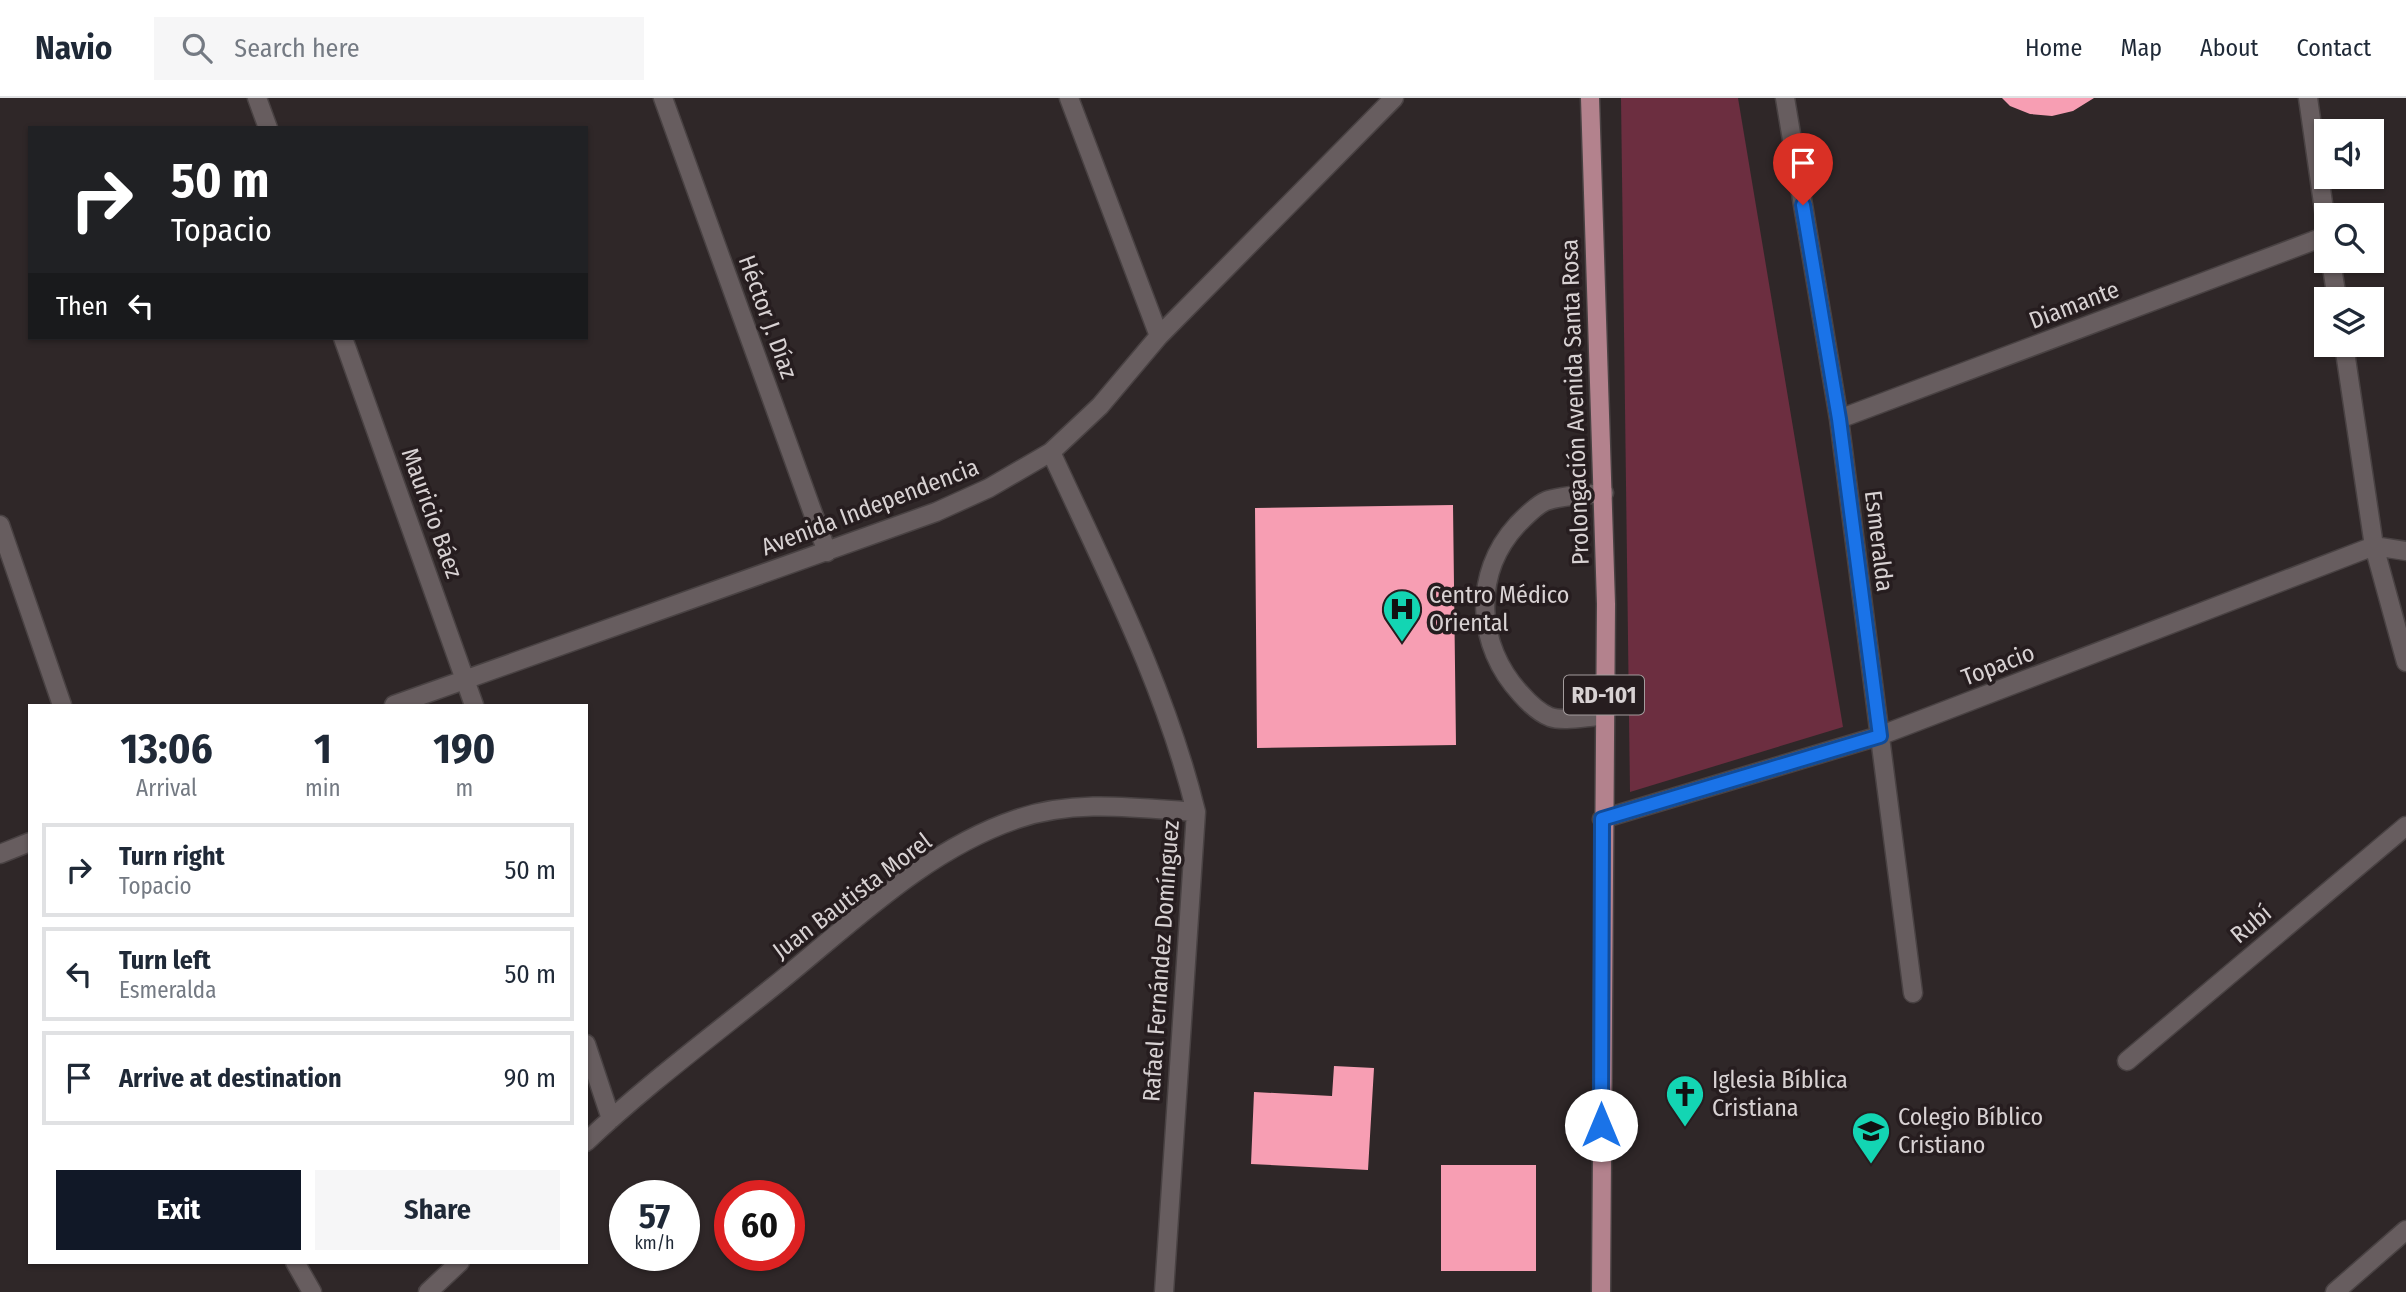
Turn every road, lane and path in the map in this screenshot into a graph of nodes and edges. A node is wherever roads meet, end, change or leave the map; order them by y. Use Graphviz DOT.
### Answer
graph roads {
  1 [pos="257,98"];
  2 [pos="663,98"];
  3 [pos="1069,98"];
  4 [pos="1394,98"];
  5 [pos="1590,98"];
  6 [pos="1785,98"];
  7 [pos="2308,98"];
  8 [pos="267,126"];
  9 [pos="2323,203"];
  10 [pos="2314,241"];
  11 [pos="1159,335"];
  12 [pos="344,340"];
  13 [pos="2346,357"];
  14 [pos="1839,419"];
  15 [pos="1051,452"];
  16 [pos="1604,493"];
  17 [pos="0,524"];
  18 [pos="2374,546"];
  19 [pos="2406,551"];
  20 [pos="827,552"];
  21 [pos="2406,662"];
  22 [pos="465,679"];
  23 [pos="62,704"];
  24 [pos="397,704"];
  25 [pos="474,704"];
  26 [pos="1604,716"];
  27 [pos="1880,736"];
  28 [pos="1196,812"];
  29 [pos="1602,819"];
  30 [pos="2406,826"];
  31 [pos="28,843"];
  32 [pos="0,854"];
  33 [pos="1913,993"];
  34 [pos="588,1050"];
  35 [pos="2127,1061"];
  36 [pos="611,1119"];
  37 [pos="588,1140"];
  38 [pos="2406,1230"];
  39 [pos="296,1264"];
  40 [pos="458,1264"];
  41 [pos="312,1292"];
  42 [pos="428,1292"];
  43 [pos="1164,1292"];
  44 [pos="1601,1292"];
  45 [pos="2335,1292"];
  1 -- 8 [label="street"];
  2 -- 20 [label="street, Héctor J. Díaz"];
  3 -- 11 [label="street"];
  4 -- 11 [label="street, Avenida Independencia"];
  5 -- 16 [label="main road, Prolongación Avenida Santa Rosa / RD-101"];
  6 -- 14 [label="street, Esmeralda"];
  7 -- 9 [label="street"];
  10 -- 14 [label="street, Diamante"];
  11 -- 15 [label="street, Avenida Independencia"];
  12 -- 22 [label="street, Mauricio Báez"];
  13 -- 18 [label="street"];
  14 -- 27 [label="street, Esmeralda"];
  15 -- 20 [label="street, Avenida Independencia"];
  15 -- 28 [label="street, Rafael Fernández Domínguez"];
  16 -- 26 [label="main road, Prolongación Avenida Santa Rosa / RD-101"];
  16 -- 26 [label="street"];
  17 -- 23 [label="street"];
  18 -- 19 [label="street, Topacio"];
  18 -- 21 [label="street"];
  18 -- 27 [label="street, Topacio"];
  20 -- 22 [label="street, Avenida Independencia"];
  22 -- 24 [label="street, Avenida Independencia"];
  22 -- 25 [label="street, Mauricio Báez"];
  26 -- 29 [label="main road, Prolongación Avenida Santa Rosa / RD-101"];
  27 -- 29 [label="street, Topacio"];
  27 -- 33 [label="street, Esmeralda"];
  28 -- 36 [label="street, Juan Bautista Morel"];
  28 -- 43 [label="street, Rafael Fernández Domínguez"];
  29 -- 44 [label="main road, Prolongación Avenida Santa Rosa / RD-101"];
  30 -- 35 [label="street, Rubí"];
  31 -- 32 [label="street"];
  34 -- 36 [label="street"];
  36 -- 37 [label="street, Juan Bautista Morel"];
  38 -- 45 [label="street"];
  39 -- 41 [label="street"];
  40 -- 42 [label="street"];
}
